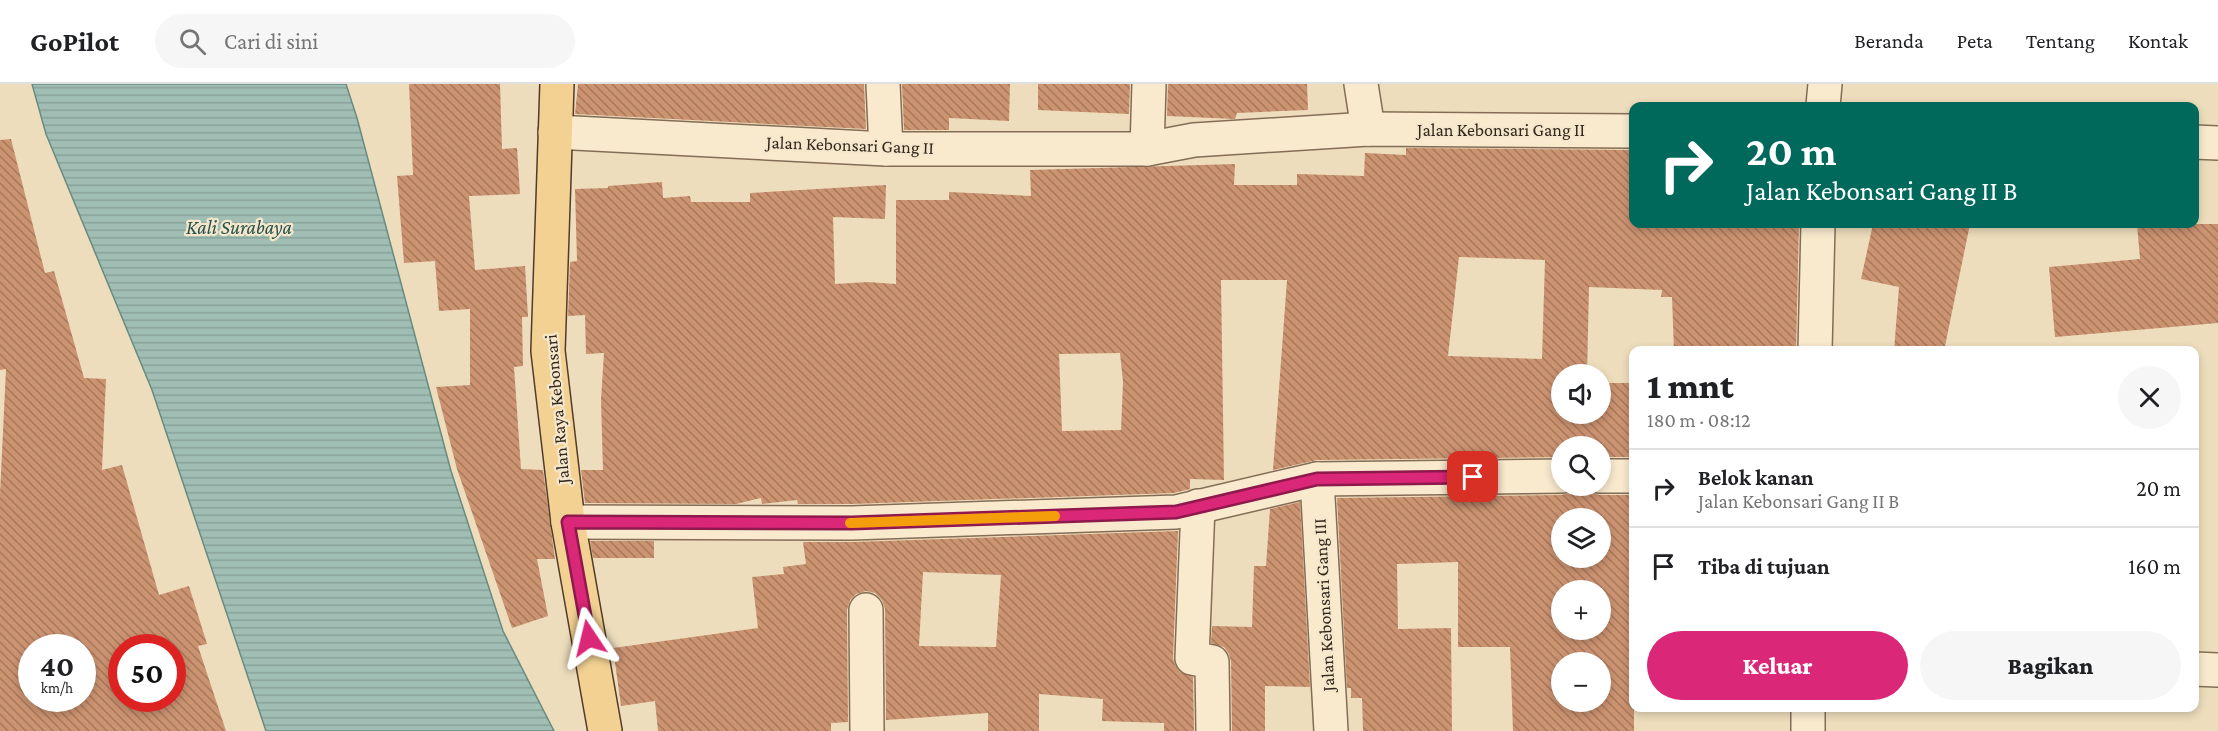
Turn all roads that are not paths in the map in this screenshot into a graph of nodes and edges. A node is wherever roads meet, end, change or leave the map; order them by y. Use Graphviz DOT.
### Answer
graph roads {
  1 [pos="557,84"];
  2 [pos="883,84"];
  3 [pos="1149,84"];
  4 [pos="1361,84"];
  5 [pos="1826,84"];
  6 [pos="1824,102"];
  7 [pos="1368,129"];
  8 [pos="1629,131"];
  9 [pos="555,132"];
  10 [pos="2199,142"];
  11 [pos="2218,143"];
  12 [pos="886,149"];
  13 [pos="1147,149"];
  14 [pos="1818,228"];
  15 [pos="1815,346"];
  16 [pos="1551,476"];
  17 [pos="1611,476"];
  18 [pos="1629,476"];
  19 [pos="1317,479"];
  20 [pos="1198,506"];
  21 [pos="568,522"];
  22 [pos="866,609"];
  23 [pos="2199,669"];
  24 [pos="2218,670"];
  25 [pos="1808,712"];
  26 [pos="605,731"];
  27 [pos="867,731"];
  28 [pos="1213,731"];
  29 [pos="1331,731"];
  30 [pos="1808,731"];
  1 -- 9 [label="main road, Jalan Raya Kebonsari"];
  2 -- 12 [label="street"];
  3 -- 13 [label="street"];
  4 -- 7 [label="street"];
  5 -- 6 [label="street"];
  7 -- 8 [label="street, Jalan Kebonsari Gang II"];
  7 -- 13 [label="street, Jalan Kebonsari Gang II"];
  9 -- 12 [label="street, Jalan Kebonsari Gang II"];
  9 -- 21 [label="main road, Jalan Raya Kebonsari"];
  10 -- 11 [label="street"];
  12 -- 13 [label="street, Jalan Kebonsari Gang II"];
  14 -- 15 [label="street"];
  16 -- 19 [label="street"];
  17 -- 18 [label="street"];
  19 -- 20 [label="street"];
  19 -- 29 [label="street, Jalan Kebonsari Gang III"];
  20 -- 21 [label="street"];
  20 -- 28 [label="street"];
  21 -- 26 [label="main road, Jalan Raya Kebonsari"];
  22 -- 27 [label="street"];
  23 -- 24 [label="street"];
  25 -- 30 [label="street"];
}
